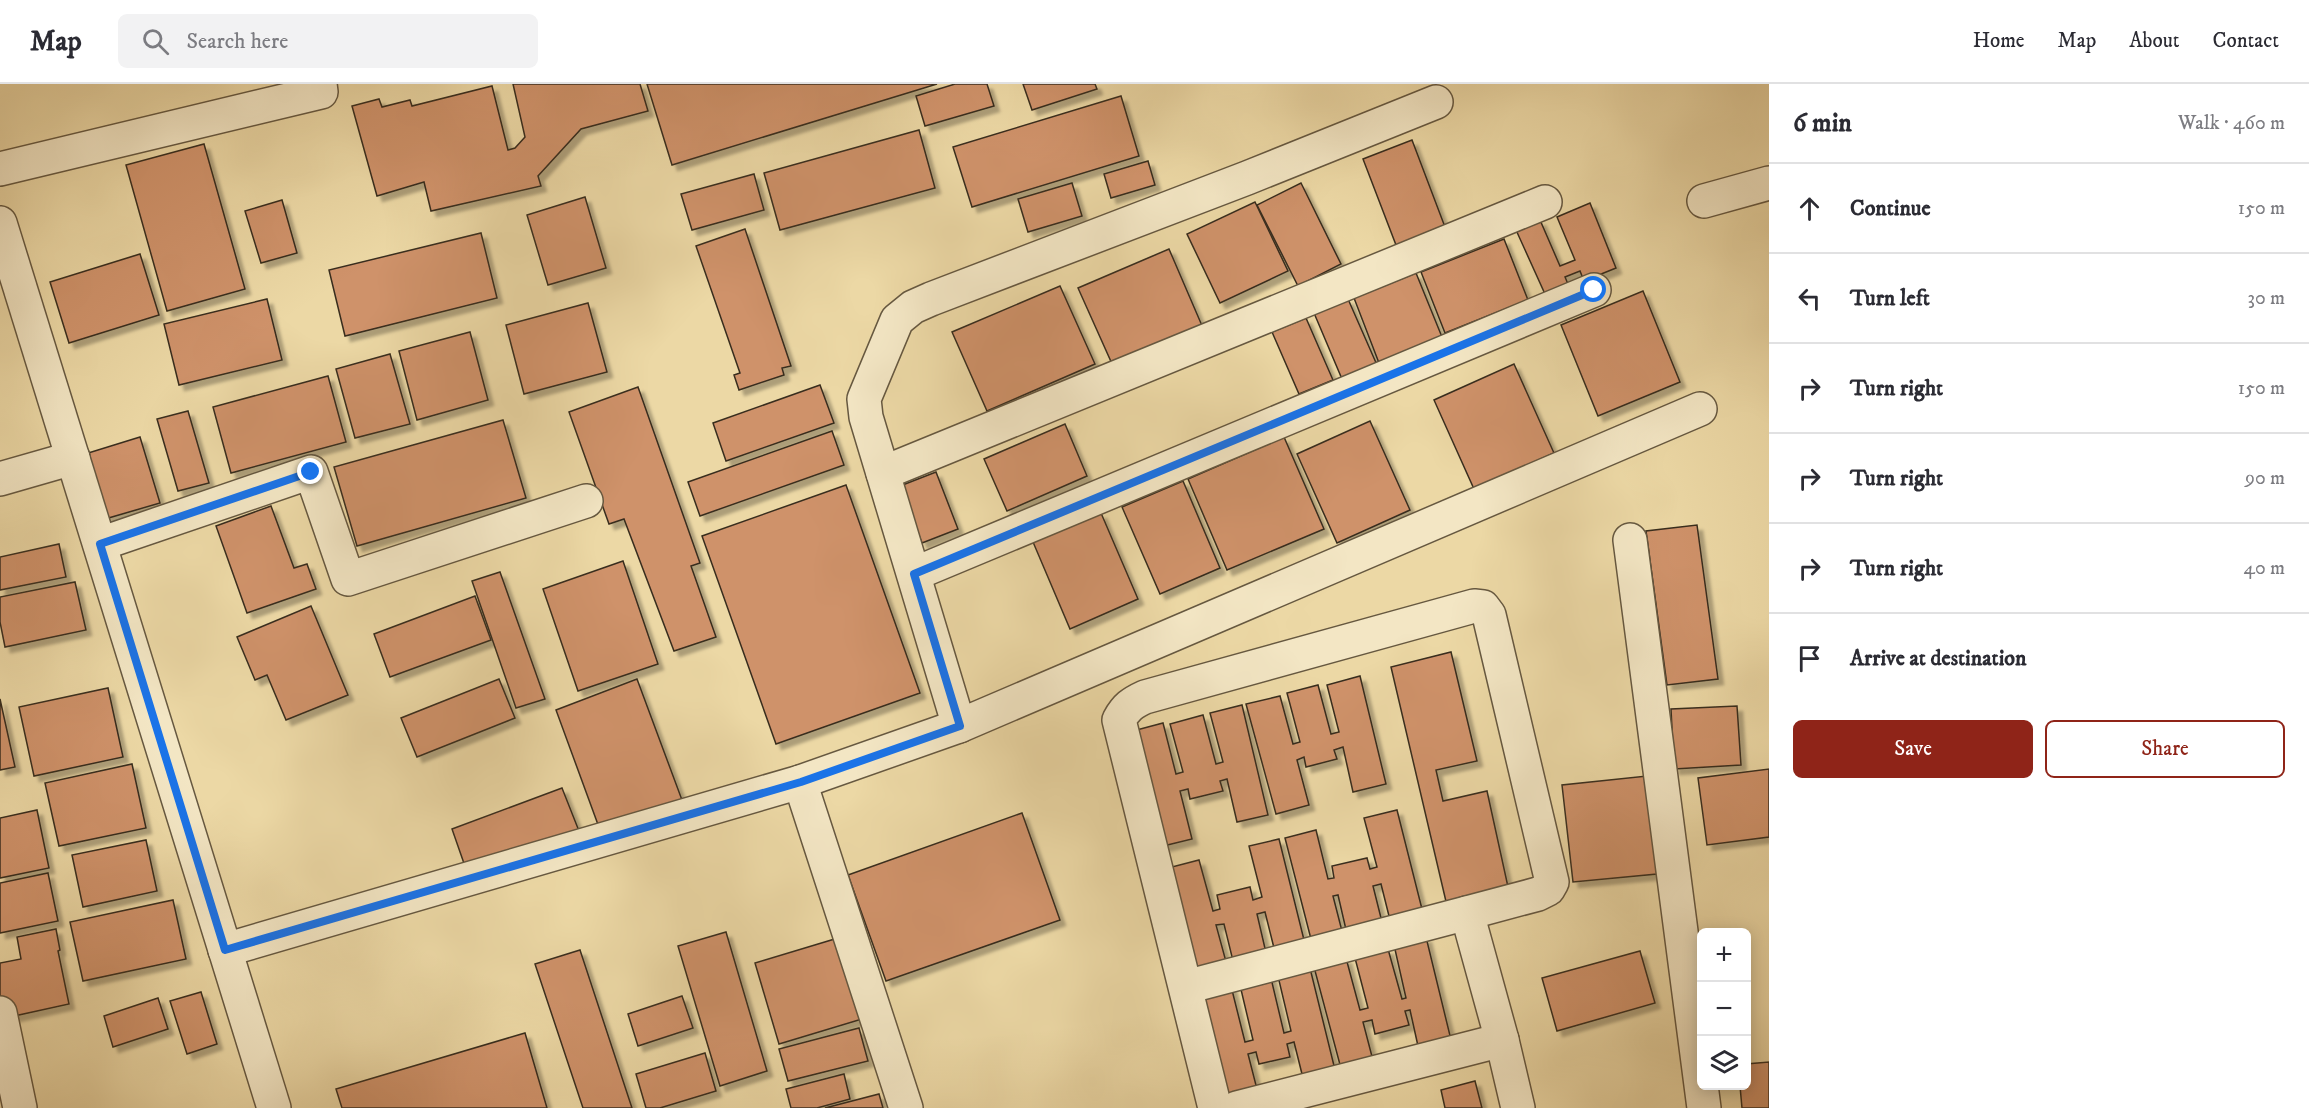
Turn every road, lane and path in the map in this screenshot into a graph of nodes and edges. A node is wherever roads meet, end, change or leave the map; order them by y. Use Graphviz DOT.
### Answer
graph roads {
  1 [pos="320,84"];
  2 [pos="1436,102"];
  3 [pos="0,169"];
  4 [pos="1769,183"];
  5 [pos="1704,201"];
  6 [pos="1545,202"];
  7 [pos="0,223"];
  8 [pos="1594,290"];
  9 [pos="1700,409"];
  10 [pos="73,458"];
  11 [pos="883,473"];
  12 [pos="0,479"];
  13 [pos="586,501"];
  14 [pos="1630,540"];
  15 [pos="100,544"];
  16 [pos="914,574"];
  17 [pos="960,726"];
  18 [pos="801,782"];
  19 [pos="1467,913"];
  20 [pos="225,950"];
  21 [pos="1186,987"];
  22 [pos="0,1012"];
  23 [pos="1502,1040"];
  24 [pos="20,1108"];
  25 [pos="274,1108"];
  26 [pos="906,1108"];
  27 [pos="1215,1108"];
  28 [pos="1237,1108"];
  29 [pos="1518,1108"];
  30 [pos="1704,1108"];
  1 -- 3 [label="street"];
  2 -- 11 [label="street"];
  4 -- 5 [label="street"];
  6 -- 11 [label="street"];
  7 -- 10 [label="street"];
  8 -- 16 [label="street"];
  9 -- 17 [label="street"];
  10 -- 12 [label="street"];
  10 -- 15 [label="street"];
  11 -- 16 [label="street"];
  13 -- 15 [label="street"];
  14 -- 30 [label="street"];
  15 -- 20 [label="street"];
  16 -- 17 [label="street"];
  17 -- 18 [label="street"];
  18 -- 20 [label="street"];
  18 -- 26 [label="street"];
  19 -- 21 [label="street"];
  19 -- 21 [label="street"];
  19 -- 23 [label="street"];
  20 -- 25 [label="street"];
  21 -- 27 [label="street"];
  22 -- 24 [label="street"];
  23 -- 28 [label="street"];
  23 -- 29 [label="street"];
}
